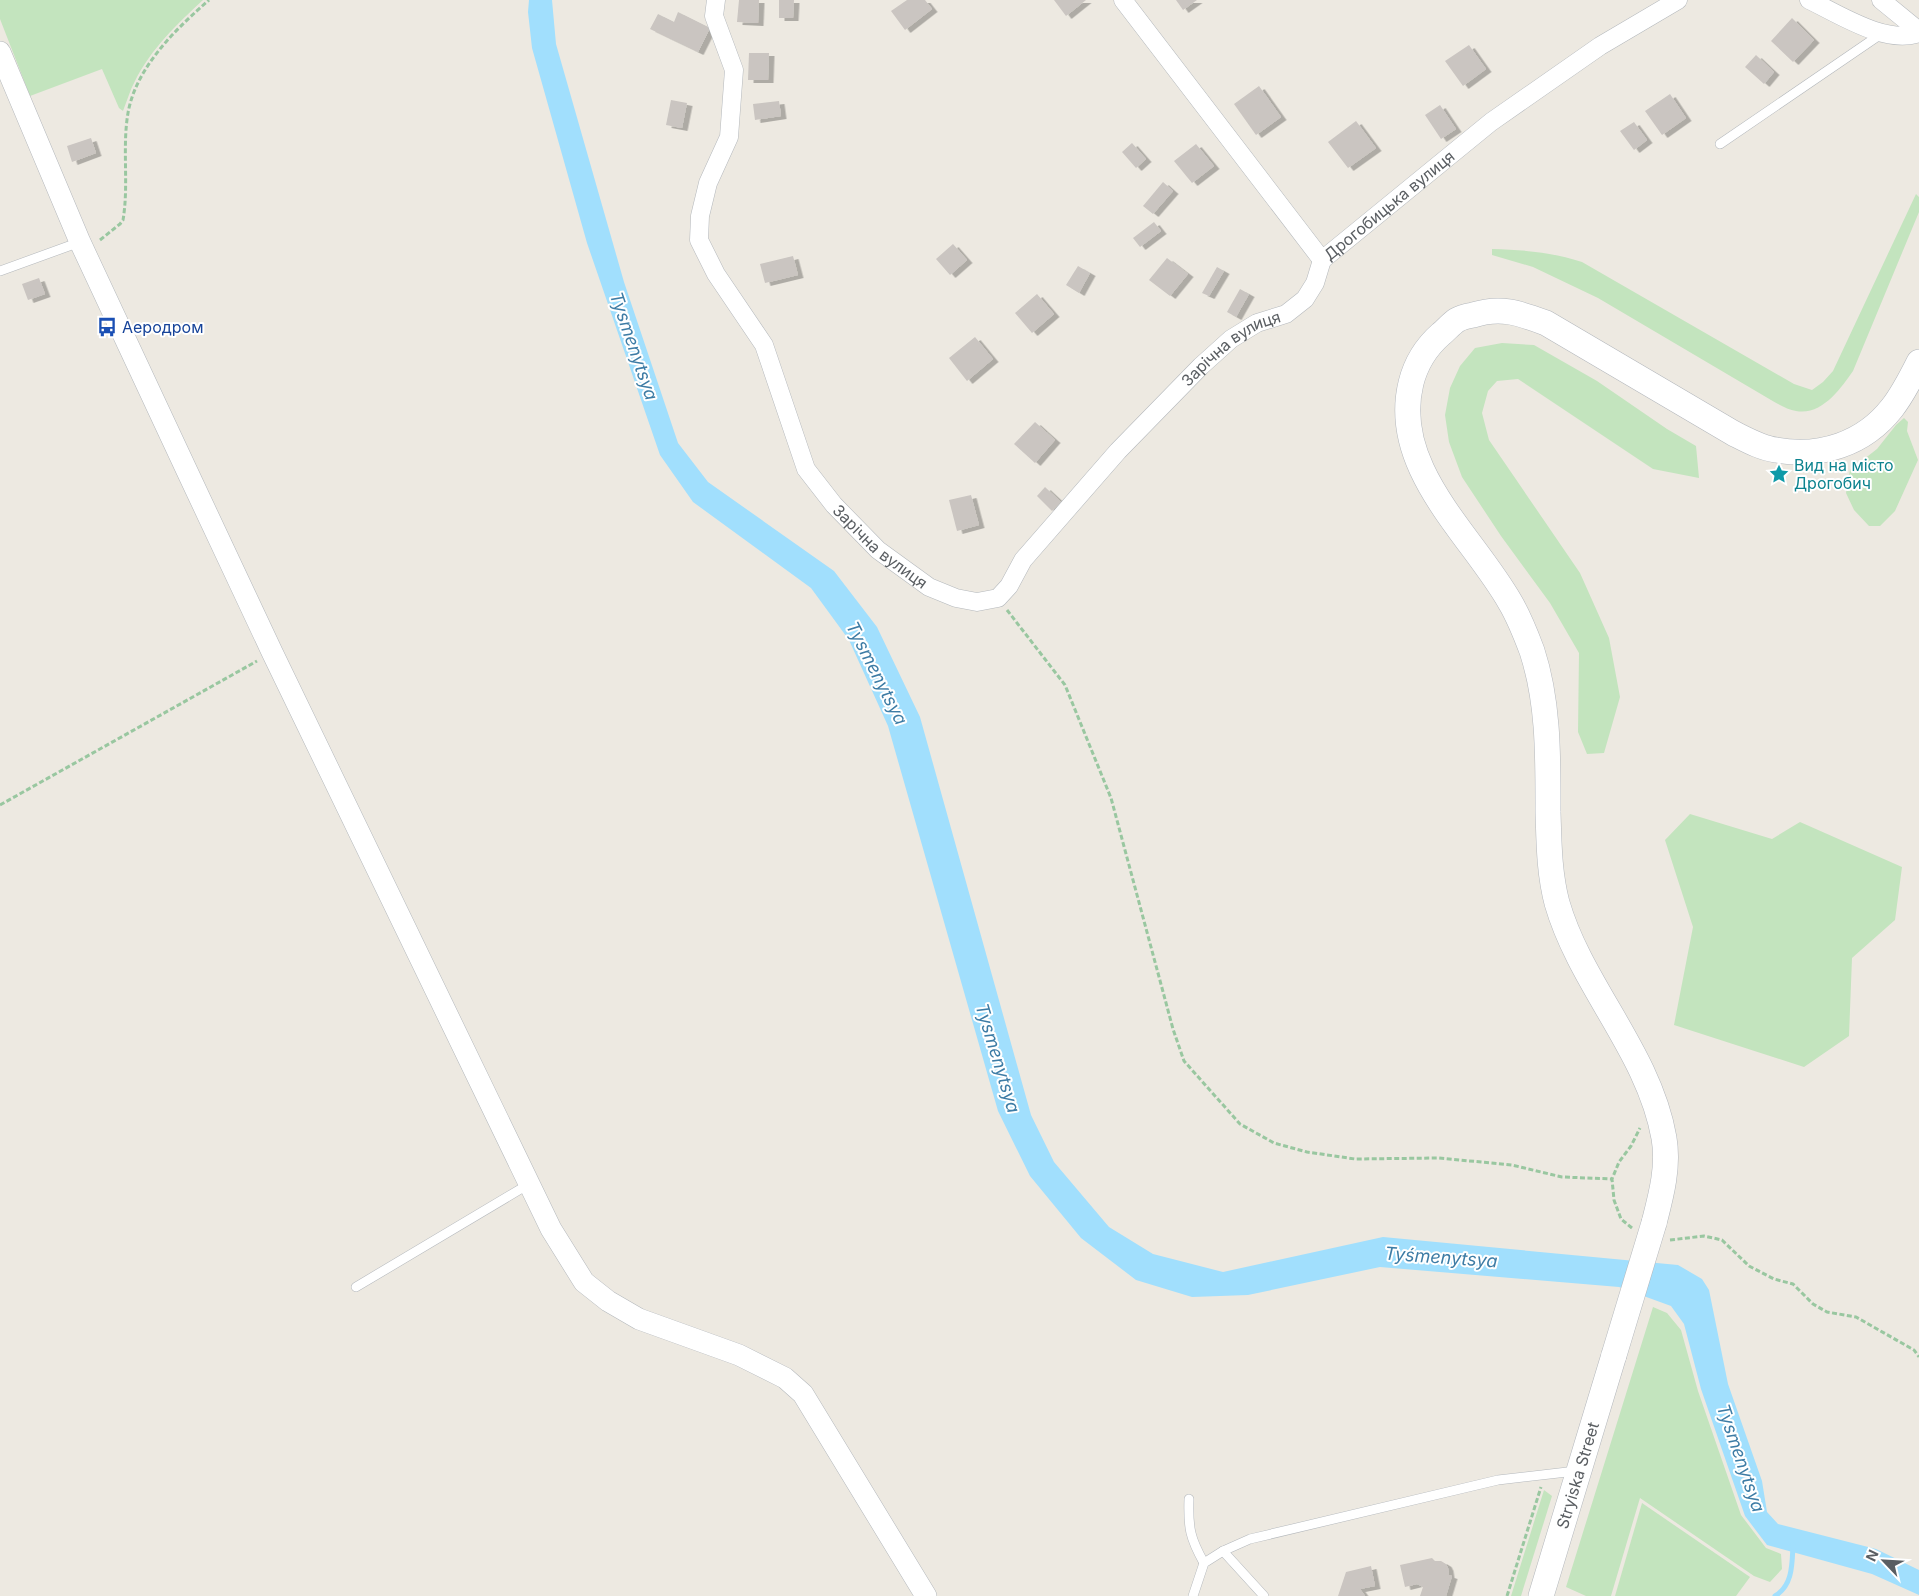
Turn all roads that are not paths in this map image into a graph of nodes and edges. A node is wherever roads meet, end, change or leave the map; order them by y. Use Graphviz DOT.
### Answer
graph roads {
  1 [pos="716,0"];
  2 [pos="1123,0"];
  3 [pos="1678,0"];
  4 [pos="1809,0"];
  5 [pos="1881,0"];
  6 [pos="1919,32"];
  7 [pos="1881,34"];
  8 [pos="0,52"];
  9 [pos="1720,144"];
  10 [pos="83,246"];
  11 [pos="1322,260"];
  12 [pos="0,271"];
  13 [pos="1919,362"];
  14 [pos="529,1184"];
  15 [pos="356,1287"];
  16 [pos="1579,1470"];
  17 [pos="1189,1500"];
  18 [pos="1223,1552"];
  19 [pos="1204,1563"];
  20 [pos="926,1596"];
  21 [pos="1194,1596"];
  22 [pos="1264,1596"];
  23 [pos="1541,1596"];
  1 -- 11 [label="street, Зарічна вулиця"];
  2 -- 11 [label="street, Дрогобицька вулиця"];
  3 -- 11 [label="street, Дрогобицька вулиця"];
  4 -- 7 [label="street"];
  5 -- 6 [label="street"];
  6 -- 7 [label="street"];
  7 -- 9 [label="lane"];
  8 -- 10 [label="street"];
  10 -- 12 [label="lane"];
  10 -- 14 [label="street"];
  13 -- 16 [label="main road, Stryiska Street, bridge"];
  14 -- 15 [label="lane"];
  14 -- 20 [label="street"];
  16 -- 18 [label="lane"];
  16 -- 23 [label="main road, Stryiska Street"];
  17 -- 19 [label="lane"];
  18 -- 19 [label="lane"];
  18 -- 22 [label="lane"];
  19 -- 21 [label="lane"];
}
